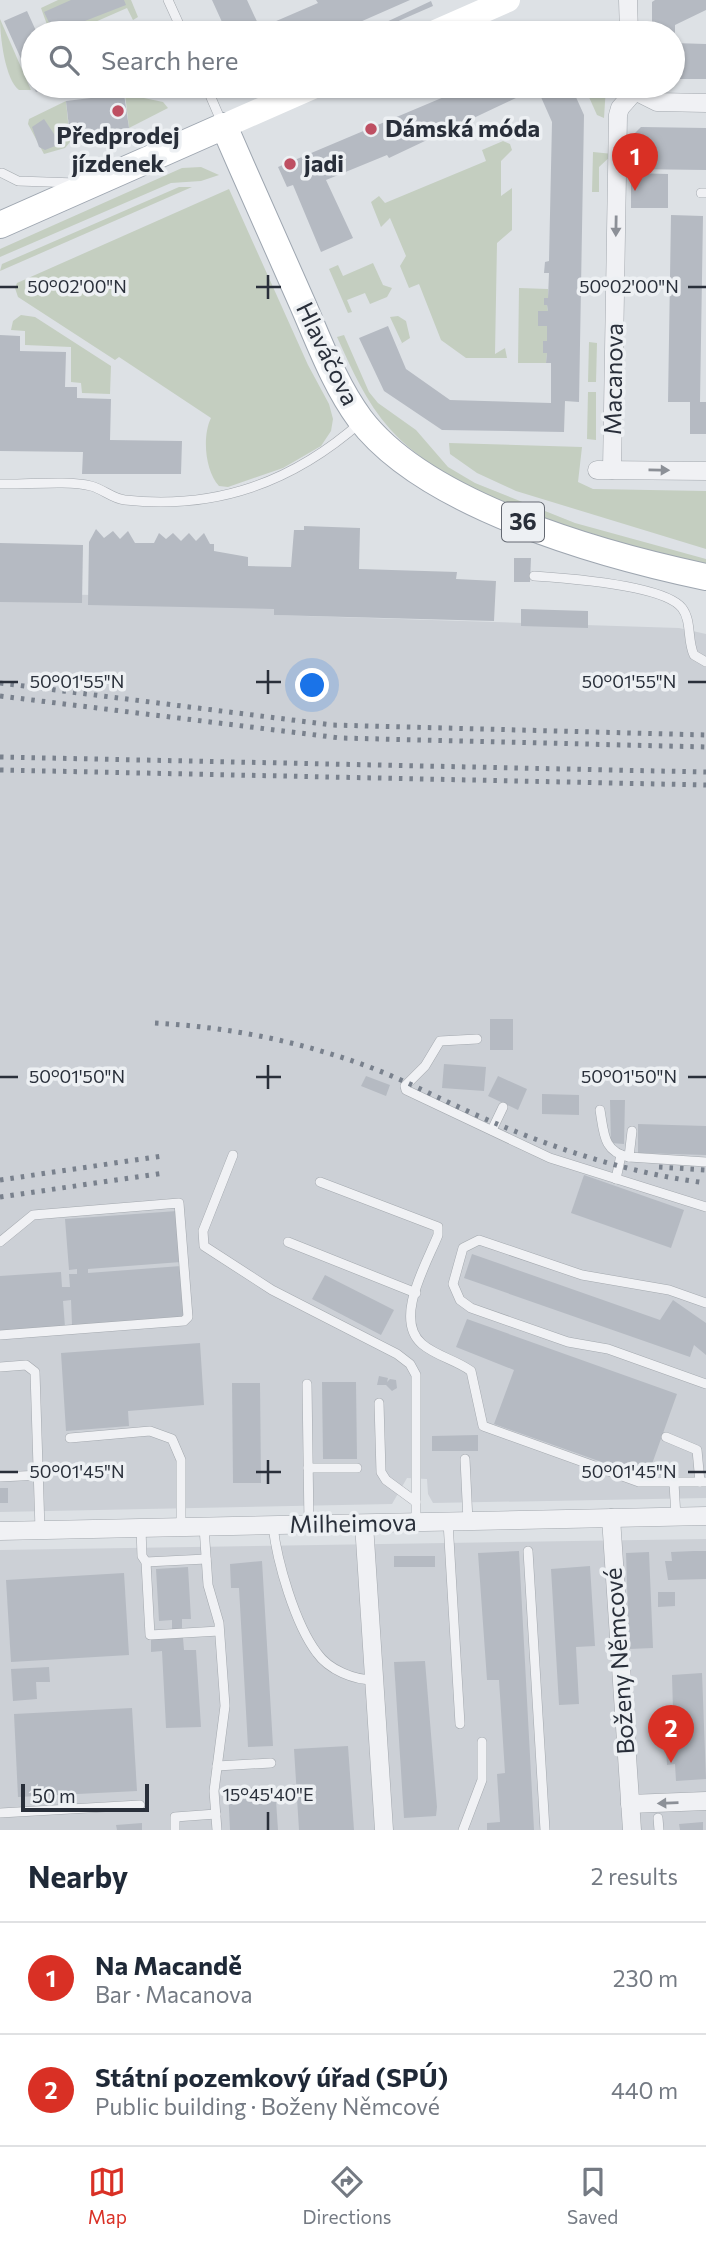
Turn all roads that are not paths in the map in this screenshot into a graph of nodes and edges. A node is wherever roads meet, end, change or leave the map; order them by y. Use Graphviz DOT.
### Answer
graph roads {
  1 [pos="168,0"];
  2 [pos="508,0"];
  3 [pos="628,0"];
  4 [pos="178,21"];
  5 [pos="460,21"];
  6 [pos="629,21"];
  7 [pos="211,98"];
  8 [pos="288,98"];
  9 [pos="627,98"];
  10 [pos="650,98"];
  11 [pos="706,103"];
  12 [pos="224,126"];
  13 [pos="2,173"];
  14 [pos="95,183"];
  15 [pos="2,224"];
  16 [pos="362,421"];
  17 [pos="706,471"];
  18 [pos="0,484"];
  19 [pos="534,576"];
  20 [pos="706,577"];
  21 [pos="706,662"];
  22 [pos="477,1039"];
  23 [pos="503,1107"];
  24 [pos="600,1110"];
  25 [pos="492,1130"];
  26 [pos="632,1131"];
  27 [pos="233,1155"];
  28 [pos="625,1156"];
  29 [pos="706,1162"];
  30 [pos="616,1179"];
  31 [pos="320,1182"];
  32 [pos="706,1207"];
  33 [pos="0,1242"];
  34 [pos="288,1242"];
  35 [pos="416,1293"];
  36 [pos="706,1303"];
  37 [pos="0,1335"];
  38 [pos="0,1367"];
  39 [pos="307,1384"];
  40 [pos="706,1384"];
  41 [pos="379,1403"];
  42 [pos="70,1437"];
  43 [pos="666,1437"];
  44 [pos="465,1459"];
  45 [pos="308,1468"];
  46 [pos="357,1468"];
  47 [pos="41,1475"];
  48 [pos="0,1477"];
  49 [pos="703,1482"];
  50 [pos="674,1483"];
  51 [pos="416,1502"];
  52 [pos="676,1517"];
  53 [pos="706,1517"];
  54 [pos="611,1518"];
  55 [pos="468,1521"];
  56 [pos="416,1522"];
  57 [pos="448,1522"];
  58 [pos="364,1524"];
  59 [pos="309,1525"];
  60 [pos="273,1526"];
  61 [pos="181,1527"];
  62 [pos="204,1527"];
  63 [pos="141,1528"];
  64 [pos="0,1531"];
  65 [pos="40,1531"];
  66 [pos="528,1551"];
  67 [pos="206,1559"];
  68 [pos="146,1562"];
  69 [pos="219,1631"];
  70 [pos="375,1679"];
  71 [pos="460,1724"];
  72 [pos="482,1742"];
  73 [pos="271,1763"];
  74 [pos="217,1766"];
  75 [pos="706,1801"];
  76 [pos="630,1804"];
  77 [pos="140,1805"];
  78 [pos="0,1813"];
  79 [pos="216,1814"];
  80 [pos="658,1818"];
  81 [pos="176,1830"];
  82 [pos="217,1830"];
  83 [pos="384,1830"];
  84 [pos="463,1830"];
  85 [pos="545,1830"];
  86 [pos="632,1830"];
  87 [pos="659,1830"];
  1 -- 4 [label="lane"];
  2 -- 5 [label="street"];
  3 -- 6 [label="street"];
  7 -- 12 [label="lane"];
  8 -- 12 [label="street"];
  9 -- 17 [label="street, Macanova, one-way"];
  10 -- 11 [label="street"];
  12 -- 14 [label="main road"];
  12 -- 16 [label="main road, Hlaváčova / 36"];
  13 -- 14 [label="lane"];
  14 -- 15 [label="main road"];
  16 -- 18 [label="lane"];
  16 -- 20 [label="main road, Hlaváčova / 36"];
  19 -- 21 [label="lane"];
  22 -- 25 [label="lane"];
  23 -- 25 [label="lane"];
  24 -- 28 [label="lane"];
  25 -- 30 [label="lane"];
  26 -- 28 [label="lane"];
  27 -- 51 [label="lane"];
  28 -- 29 [label="lane"];
  28 -- 30 [label="lane"];
  30 -- 32 [label="lane"];
  31 -- 35 [label="lane"];
  33 -- 37 [label="lane"];
  34 -- 35 [label="lane"];
  35 -- 50 [label="lane"];
  36 -- 40 [label="lane"];
  38 -- 47 [label="lane"];
  39 -- 45 [label="lane"];
  41 -- 51 [label="lane"];
  42 -- 61 [label="lane"];
  43 -- 49 [label="lane"];
  44 -- 55 [label="lane"];
  45 -- 46 [label="lane"];
  45 -- 59 [label="lane"];
  47 -- 48 [label="lane"];
  47 -- 65 [label="lane"];
  49 -- 50 [label="lane"];
  50 -- 52 [label="lane"];
  51 -- 56 [label="lane"];
  52 -- 53 [label="street, Milheimova"];
  52 -- 54 [label="street, Milheimova"];
  54 -- 55 [label="street, Milheimova"];
  54 -- 76 [label="street, Boženy Němcové"];
  55 -- 57 [label="street, Milheimova"];
  56 -- 57 [label="street, Milheimova"];
  56 -- 58 [label="street, Milheimova"];
  57 -- 71 [label="lane"];
  58 -- 59 [label="street, Milheimova"];
  58 -- 70 [label="street"];
  59 -- 60 [label="street, Milheimova"];
  60 -- 62 [label="street, Milheimova"];
  60 -- 70 [label="lane"];
  61 -- 62 [label="street, Milheimova"];
  61 -- 63 [label="street, Milheimova"];
  62 -- 67 [label="lane"];
  63 -- 65 [label="street, Milheimova"];
  63 -- 68 [label="lane"];
  64 -- 65 [label="street, Milheimova"];
  66 -- 85 [label="lane"];
  67 -- 68 [label="lane"];
  67 -- 69 [label="lane"];
  68 -- 69 [label="lane"];
  69 -- 74 [label="lane"];
  70 -- 83 [label="street"];
  72 -- 84 [label="lane"];
  73 -- 74 [label="lane"];
  74 -- 79 [label="lane"];
  75 -- 76 [label="street, one-way"];
  76 -- 86 [label="street, Boženy Němcové"];
  77 -- 78 [label="lane"];
  79 -- 81 [label="lane"];
  79 -- 82 [label="lane"];
  80 -- 87 [label="lane"];
}
